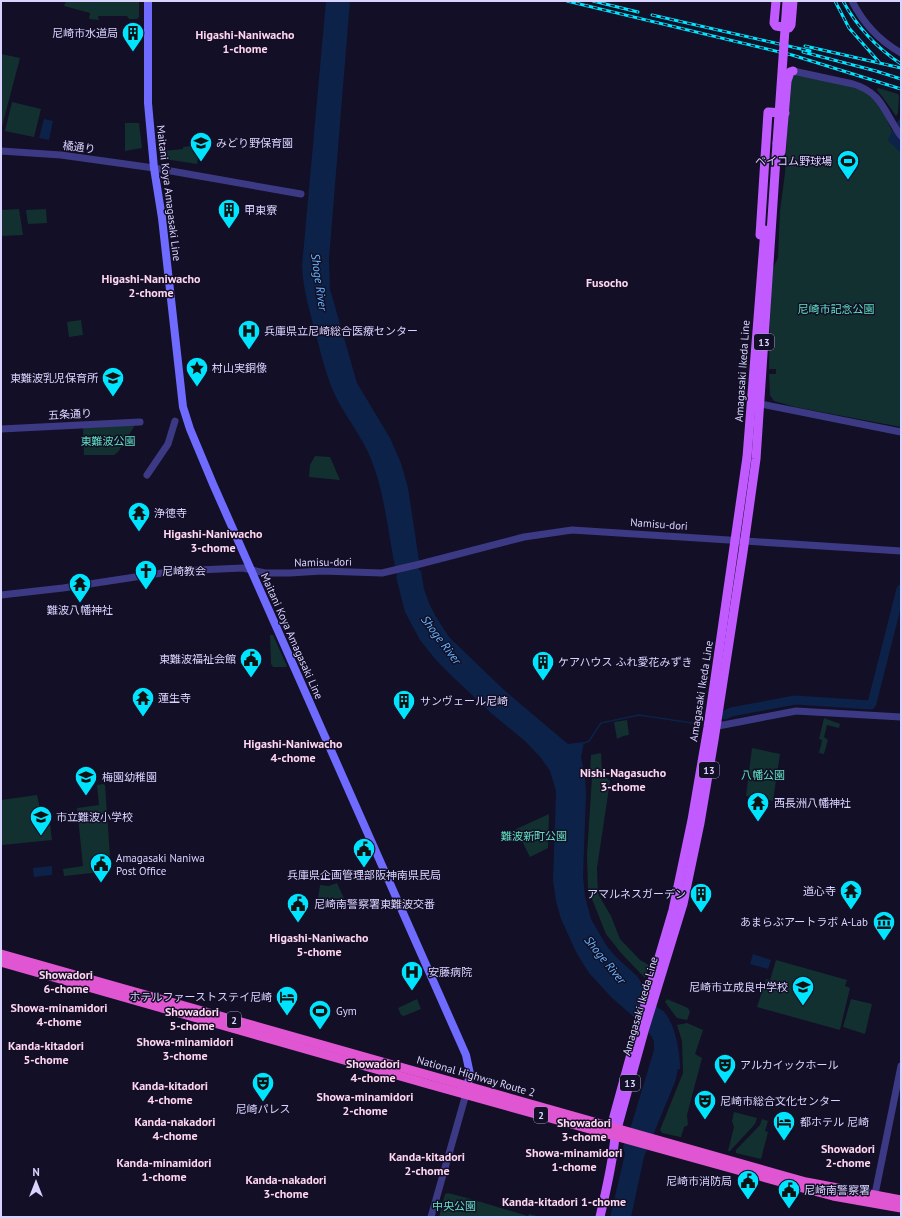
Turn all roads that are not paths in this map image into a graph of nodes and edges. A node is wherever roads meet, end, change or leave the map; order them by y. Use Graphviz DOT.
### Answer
graph roads {
  1 [pos="148,1"];
  2 [pos="776,1"];
  3 [pos="782,1"];
  4 [pos="787,1"];
  5 [pos="792,1"];
  6 [pos="852,1"];
  7 [pos="901,53"];
  8 [pos="794,71"];
  9 [pos="785,113"];
  10 [pos="899,133"];
  11 [pos="774,143"];
  12 [pos="1,151"];
  13 [pos="154,168"];
  14 [pos="301,194"];
  15 [pos="765,264"];
  16 [pos="756,403"];
  17 [pos="175,421"];
  18 [pos="140,422"];
  19 [pos="1,429"];
  20 [pos="901,432"];
  21 [pos="148,475"];
  22 [pos="740,540"];
  23 [pos="901,551"];
  24 [pos="251,569"];
  25 [pos="1,595"];
  26 [pos="901,717"];
  27 [pos="712,727"];
  28 [pos="1,954"];
  29 [pos="1,962"];
  30 [pos="901,1066"];
  31 [pos="467,1090"];
  32 [pos="618,1132"];
  33 [pos="874,1199"];
  34 [pos="901,1200"];
  35 [pos="901,1208"];
  36 [pos="431,1217"];
  37 [pos="600,1217"];
  1 -- 13 [label="main road, Maitani Koya Amagasaki Line"];
  2 -- 5 [label="main road"];
  3 -- 11 [label="main road, Amagasaki Ikeda Line / 13"];
  4 -- 11 [label="main road, Amagasaki Ikeda Line / 13, bridge"];
  6 -- 7 [label="street"];
  8 -- 9 [label="main road"];
  8 -- 10 [label="street"];
  9 -- 15 [label="main road"];
  9 -- 15 [label="main road"];
  11 -- 15 [label="main road, Amagasaki Ikeda Line / 13"];
  12 -- 13 [label="street, 橘通り"];
  13 -- 14 [label="street, 橘通り"];
  13 -- 24 [label="main road, Maitani Koya Amagasaki Line"];
  15 -- 16 [label="main road, Amagasaki Ikeda Line / 13"];
  16 -- 20 [label="street"];
  16 -- 22 [label="main road, Amagasaki Ikeda Line / 13"];
  17 -- 21 [label="street"];
  18 -- 19 [label="street, 五条通り"];
  22 -- 23 [label="street, Namisu-dori"];
  22 -- 24 [label="street, Namisu-dori"];
  22 -- 27 [label="main road, Amagasaki Ikeda Line / 13"];
  24 -- 25 [label="street, Namisu-dori"];
  24 -- 31 [label="main road, Maitani Koya Amagasaki Line"];
  26 -- 27 [label="street"];
  27 -- 32 [label="main road, Amagasaki Ikeda Line / 13"];
  28 -- 31 [label="highway, National Highway Route 2 / 2"];
  29 -- 31 [label="highway, National Highway Route 2 / 2"];
  30 -- 33 [label="street"];
  31 -- 32 [label="highway, National Highway Route 2 / 2"];
  31 -- 36 [label="street"];
  32 -- 33 [label="highway, National Highway Route 2 / 2"];
  32 -- 37 [label="main road, Amagasaki Ikeda Line"];
  33 -- 34 [label="highway, National Highway Route 2 / 2"];
  33 -- 35 [label="highway, National Highway Route 2 / 2"];
}
